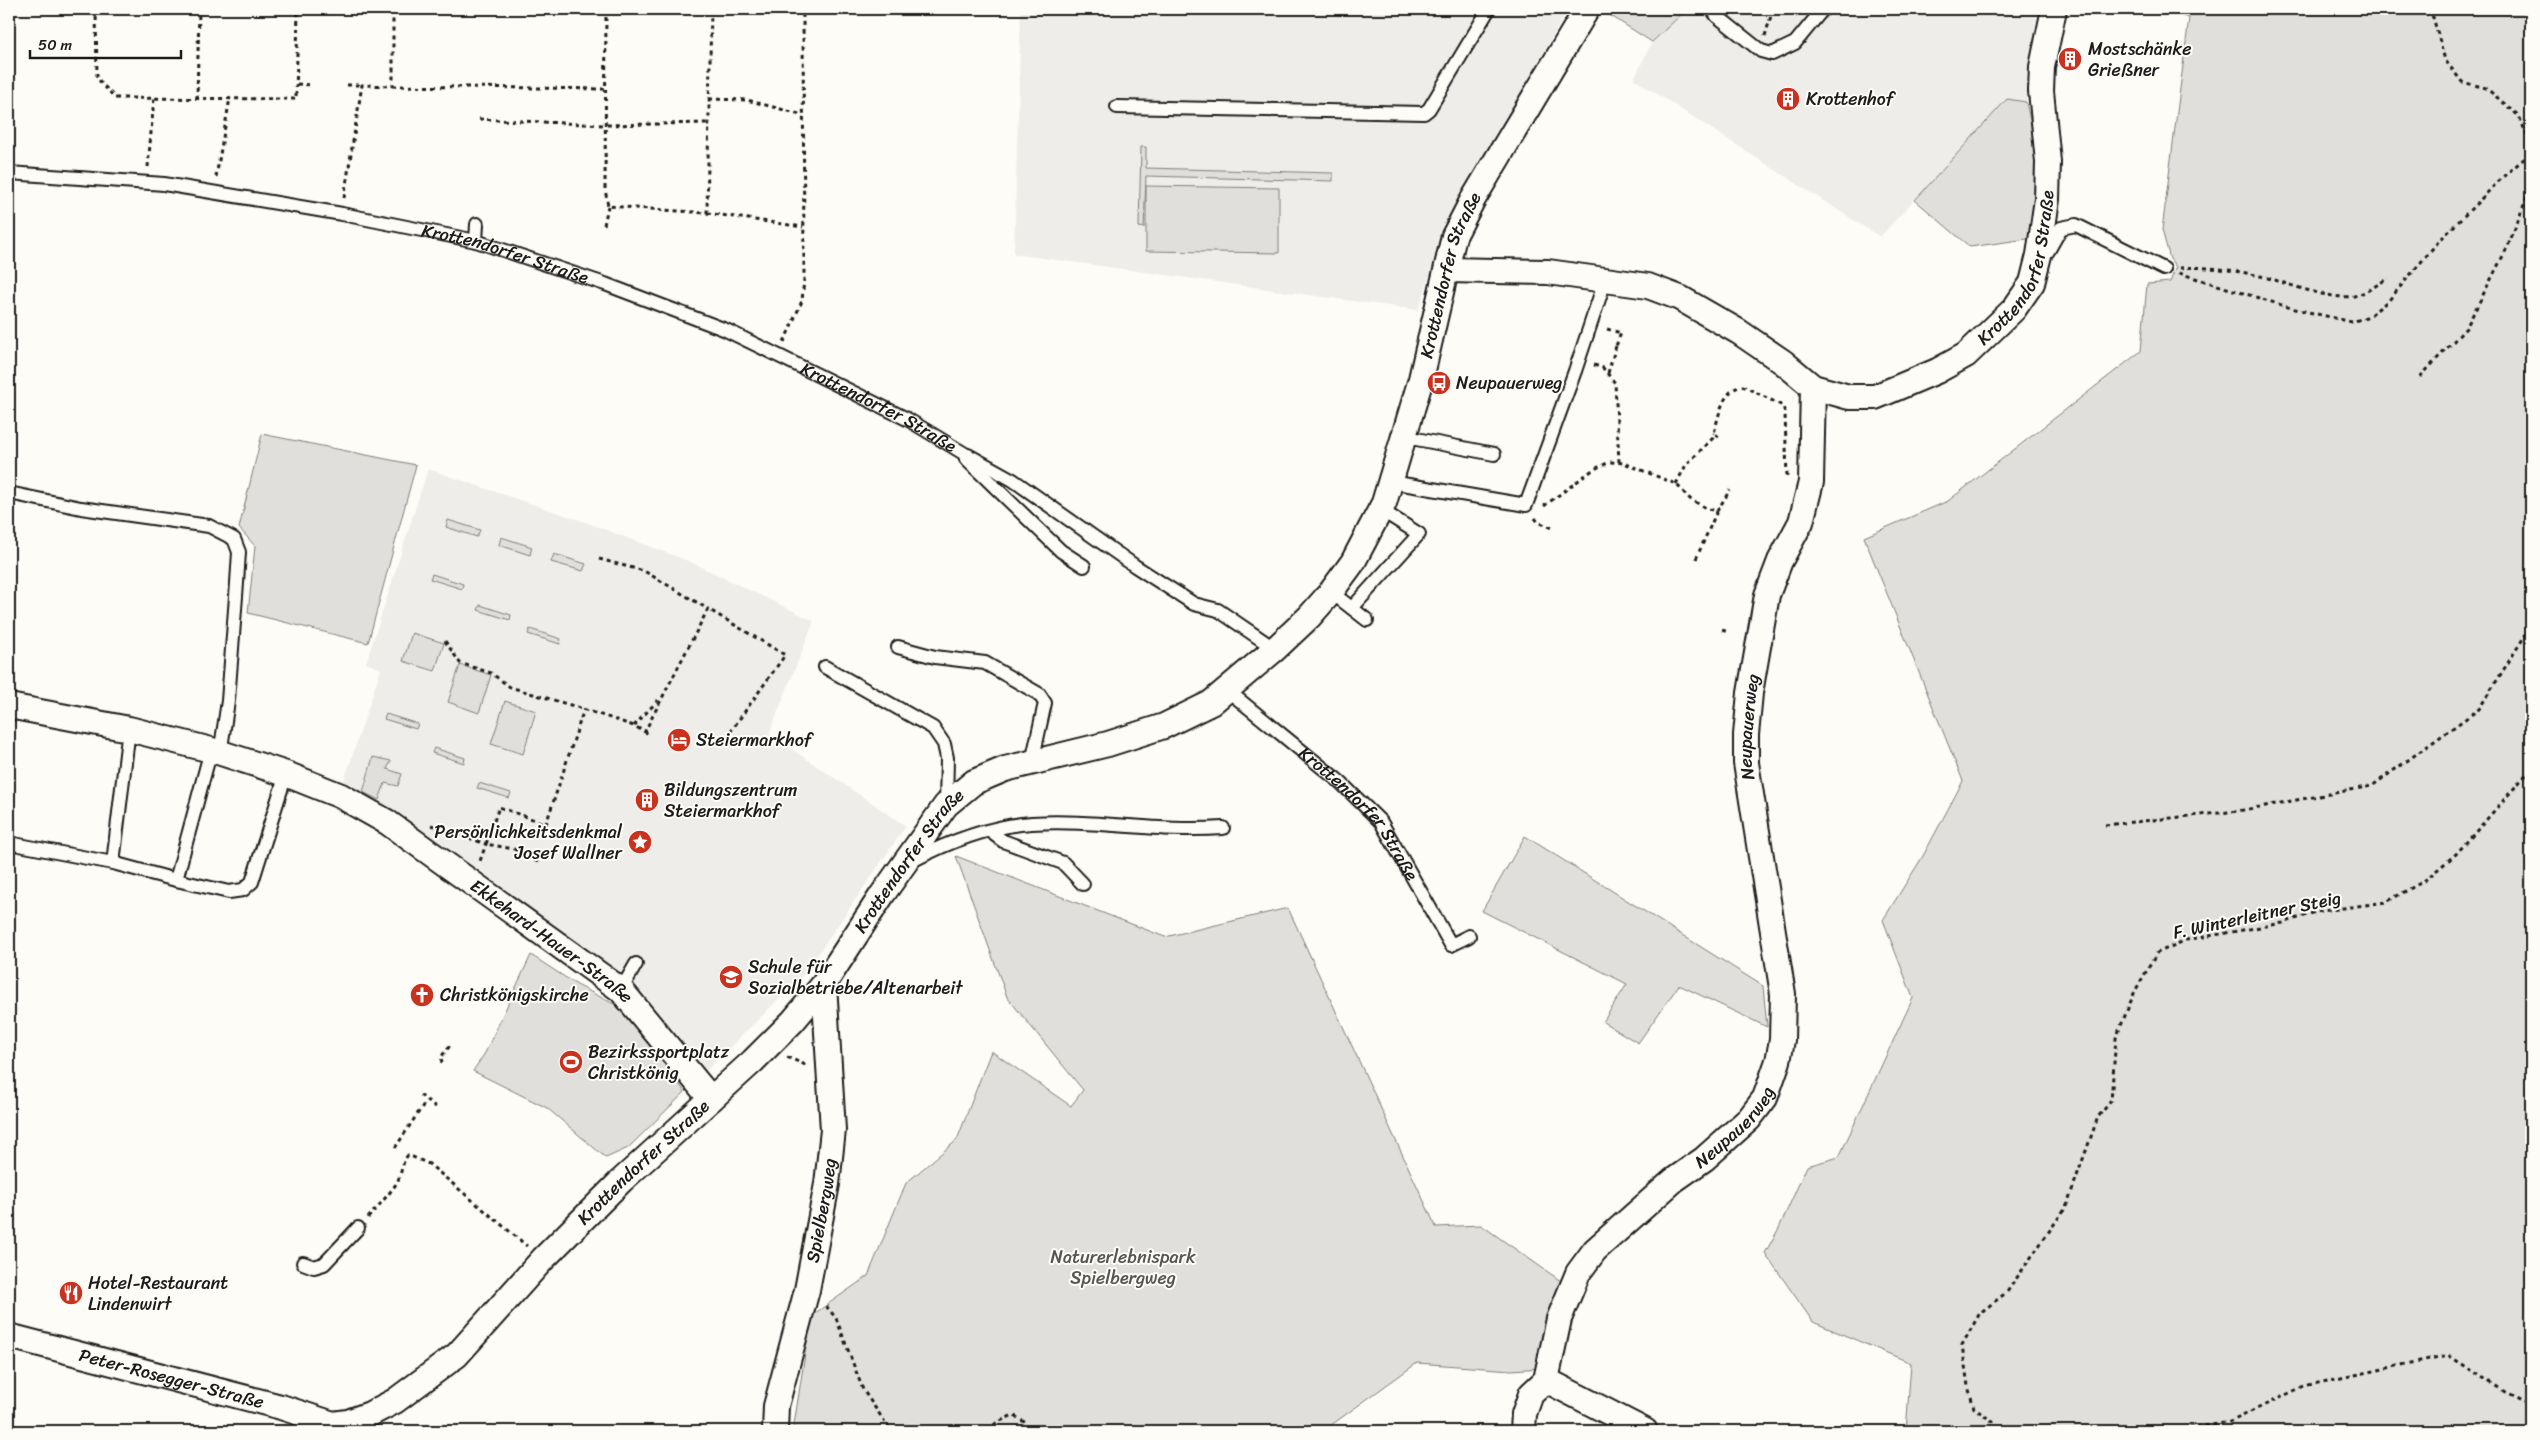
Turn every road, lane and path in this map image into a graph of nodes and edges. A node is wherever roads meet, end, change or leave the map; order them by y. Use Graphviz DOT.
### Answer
graph roads {
  1 [pos="96,9"];
  2 [pos="199,9"];
  3 [pos="298,9"];
  4 [pos="393,9"];
  5 [pos="606,9"];
  6 [pos="711,9"];
  7 [pos="803,9"];
  8 [pos="1490,9"];
  9 [pos="1587,9"];
  10 [pos="1712,9"];
  11 [pos="1773,9"];
  12 [pos="1823,9"];
  13 [pos="2054,9"];
  14 [pos="2424,13"];
  15 [pos="1760,50"];
  16 [pos="297,84"];
  17 [pos="312,85"];
  18 [pos="347,85"];
  19 [pos="362,85"];
  20 [pos="393,86"];
  21 [pos="605,89"];
  22 [pos="154,98"];
  23 [pos="230,98"];
  24 [pos="197,99"];
  25 [pos="709,99"];
  26 [pos="1117,107"];
  27 [pos="803,115"];
  28 [pos="479,119"];
  29 [pos="709,123"];
  30 [pos="605,125"];
  31 [pos="2531,145"];
  32 [pos="2531,153"];
  33 [pos="9,173"];
  34 [pos="147,175"];
  35 [pos="2531,187"];
  36 [pos="213,192"];
  37 [pos="608,206"];
  38 [pos="707,213"];
  39 [pos="342,214"];
  40 [pos="476,224"];
  41 [pos="604,225"];
  42 [pos="804,227"];
  43 [pos="476,241"];
  44 [pos="2039,255"];
  45 [pos="2164,269"];
  46 [pos="1447,270"];
  47 [pos="1606,278"];
  48 [pos="2388,278"];
  49 [pos="1608,329"];
  50 [pos="784,342"];
  51 [pos="1594,365"];
  52 [pos="1608,374"];
  53 [pos="2420,377"];
  54 [pos="1813,387"];
  55 [pos="1714,433"];
  56 [pos="1719,437"];
  57 [pos="1406,438"];
  58 [pos="966,454"];
  59 [pos="1494,454"];
  60 [pos="1619,462"];
  61 [pos="1391,482"];
  62 [pos="1676,484"];
  63 [pos="1787,484"];
  64 [pos="1730,490"];
  65 [pos="9,493"];
  66 [pos="1526,505"];
  67 [pos="1544,506"];
  68 [pos="1381,510"];
  69 [pos="1718,511"];
  70 [pos="1555,529"];
  71 [pos="1696,558"];
  72 [pos="599,559"];
  73 [pos="1084,566"];
  74 [pos="1331,592"];
  75 [pos="1352,608"];
  76 [pos="708,609"];
  77 [pos="1367,620"];
  78 [pos="2531,626"];
  79 [pos="1722,630"];
  80 [pos="1728,632"];
  81 [pos="445,641"];
  82 [pos="898,647"];
  83 [pos="1275,649"];
  84 [pos="825,667"];
  85 [pos="1227,690"];
  86 [pos="662,696"];
  87 [pos="9,706"];
  88 [pos="584,709"];
  89 [pos="634,726"];
  90 [pos="129,729"];
  91 [pos="644,733"];
  92 [pos="651,735"];
  93 [pos="726,738"];
  94 [pos="215,751"];
  95 [pos="1032,762"];
  96 [pos="2531,769"];
  97 [pos="286,774"];
  98 [pos="946,805"];
  99 [pos="423,822"];
  100 [pos="2105,825"];
  101 [pos="1223,828"];
  102 [pos="994,830"];
  103 [pos="9,843"];
  104 [pos="486,844"];
  105 [pos="538,862"];
  106 [pos="113,863"];
  107 [pos="902,867"];
  108 [pos="176,880"];
  109 [pos="472,883"];
  110 [pos="1083,884"];
  111 [pos="1469,936"];
  112 [pos="636,964"];
  113 [pos="824,984"];
  114 [pos="622,990"];
  115 [pos="452,1043"];
  116 [pos="764,1050"];
  117 [pos="442,1063"];
  118 [pos="830,1078"];
  119 [pos="420,1095"];
  120 [pos="711,1099"];
  121 [pos="426,1100"];
  122 [pos="437,1108"];
  123 [pos="395,1148"];
  124 [pos="358,1228"];
  125 [pos="535,1240"];
  126 [pos="528,1247"];
  127 [pos="522,1254"];
  128 [pos="302,1263"];
  129 [pos="822,1302"];
  130 [pos="2531,1312"];
  131 [pos="9,1336"];
  132 [pos="2531,1349"];
  133 [pos="1546,1380"];
  134 [pos="2531,1404"];
  135 [pos="332,1428"];
  136 [pos="775,1431"];
  137 [pos="891,1431"];
  138 [pos="988,1431"];
  139 [pos="1028,1431"];
  140 [pos="1523,1431"];
  141 [pos="1645,1431"];
  142 [pos="1993,1431"];
  143 [pos="2173,1431"];
  1 -- 22 [label="path"];
  2 -- 24 [label="path"];
  3 -- 16 [label="path"];
  4 -- 20 [label="path"];
  5 -- 21 [label="path"];
  6 -- 25 [label="path"];
  7 -- 27 [label="path"];
  8 -- 26 [label="lane"];
  9 -- 46 [label="street, Krottendorfer Straße"];
  10 -- 15 [label="lane"];
  11 -- 15 [label="path"];
  12 -- 15 [label="lane"];
  13 -- 44 [label="street, Krottendorfer Straße"];
  14 -- 31 [label="path"];
  16 -- 17 [label="path"];
  16 -- 23 [label="path"];
  18 -- 19 [label="path"];
  19 -- 20 [label="path"];
  19 -- 39 [label="path"];
  20 -- 21 [label="path"];
  21 -- 30 [label="path"];
  22 -- 24 [label="path"];
  22 -- 34 [label="path"];
  23 -- 24 [label="path"];
  23 -- 36 [label="path"];
  25 -- 27 [label="path"];
  25 -- 29 [label="path"];
  27 -- 42 [label="path"];
  28 -- 30 [label="path"];
  29 -- 30 [label="path"];
  29 -- 38 [label="path"];
  30 -- 37 [label="path"];
  32 -- 45 [label="path"];
  33 -- 36 [label="lane, Krottendorfer Straße"];
  35 -- 53 [label="path"];
  36 -- 39 [label="lane, Krottendorfer Straße"];
  37 -- 38 [label="path"];
  37 -- 41 [label="path"];
  38 -- 42 [label="path"];
  39 -- 43 [label="lane, Krottendorfer Straße"];
  40 -- 43 [label="lane"];
  42 -- 50 [label="path"];
  43 -- 58 [label="lane, Krottendorfer Straße"];
  44 -- 45 [label="lane"];
  44 -- 54 [label="street, Krottendorfer Straße"];
  45 -- 48 [label="path"];
  46 -- 47 [label="street"];
  46 -- 57 [label="street, Krottendorfer Straße"];
  47 -- 54 [label="street"];
  47 -- 66 [label="lane"];
  49 -- 52 [label="path"];
  51 -- 52 [label="path"];
  52 -- 60 [label="path"];
  54 -- 133 [label="street, Neupauerweg"];
  55 -- 56 [label="path"];
  55 -- 62 [label="path"];
  55 -- 63 [label="path"];
  57 -- 59 [label="lane"];
  57 -- 61 [label="street, Krottendorfer Straße"];
  58 -- 73 [label="lane, Krottendorfer Straße"];
  58 -- 83 [label="lane, Krottendorfer Straße"];
  60 -- 62 [label="path"];
  60 -- 67 [label="path"];
  61 -- 66 [label="lane"];
  61 -- 68 [label="street, Krottendorfer Straße"];
  62 -- 69 [label="path"];
  64 -- 69 [label="path"];
  65 -- 94 [label="lane"];
  66 -- 70 [label="path"];
  68 -- 74 [label="street, Krottendorfer Straße"];
  68 -- 75 [label="lane"];
  69 -- 71 [label="path"];
  72 -- 76 [label="path"];
  74 -- 75 [label="lane"];
  74 -- 83 [label="street, Krottendorfer Straße"];
  75 -- 77 [label="lane"];
  76 -- 86 [label="path"];
  76 -- 93 [label="path"];
  78 -- 100 [label="path"];
  79 -- 80 [label="path"];
  81 -- 88 [label="path"];
  82 -- 95 [label="lane"];
  83 -- 85 [label="street, Krottendorfer Straße"];
  84 -- 98 [label="lane"];
  85 -- 95 [label="street, Krottendorfer Straße"];
  85 -- 111 [label="lane, Krottendorfer Straße"];
  86 -- 89 [label="path"];
  86 -- 91 [label="path"];
  87 -- 90 [label="street, Ekkehard-Hauer-Straße"];
  88 -- 89 [label="path"];
  88 -- 104 [label="path"];
  89 -- 91 [label="path"];
  90 -- 94 [label="street, Ekkehard-Hauer-Straße"];
  90 -- 106 [label="lane"];
  91 -- 92 [label="path"];
  94 -- 97 [label="street, Ekkehard-Hauer-Straße"];
  94 -- 108 [label="lane"];
  95 -- 98 [label="street, Krottendorfer Straße"];
  96 -- 142 [label="path, F. Winterleitner Steig"];
  97 -- 108 [label="lane"];
  97 -- 109 [label="street, Ekkehard-Hauer-Straße"];
  98 -- 107 [label="street, Krottendorfer Straße"];
  99 -- 104 [label="path"];
  101 -- 102 [label="lane"];
  102 -- 107 [label="lane"];
  102 -- 110 [label="lane"];
  103 -- 106 [label="lane"];
  104 -- 105 [label="path"];
  104 -- 109 [label="path"];
  106 -- 108 [label="lane"];
  107 -- 113 [label="street, Krottendorfer Straße"];
  109 -- 114 [label="street, Ekkehard-Hauer-Straße"];
  112 -- 114 [label="lane"];
  113 -- 116 [label="street, Krottendorfer Straße"];
  113 -- 118 [label="street, Spielbergweg"];
  114 -- 120 [label="street, Ekkehard-Hauer-Straße"];
  115 -- 117 [label="path"];
  116 -- 118 [label="path"];
  116 -- 120 [label="street, Krottendorfer Straße"];
  118 -- 136 [label="street, Spielbergweg"];
  119 -- 121 [label="path"];
  120 -- 135 [label="street, Krottendorfer Straße"];
  121 -- 122 [label="path"];
  121 -- 123 [label="path"];
  124 -- 126 [label="path"];
  124 -- 128 [label="lane"];
  125 -- 126 [label="path"];
  126 -- 127 [label="path"];
  129 -- 137 [label="path"];
  130 -- 132 [label="path"];
  131 -- 135 [label="street, Peter-Rosegger-Straße"];
  133 -- 140 [label="street"];
  133 -- 141 [label="street"];
  134 -- 143 [label="path"];
  138 -- 139 [label="path"];
}
